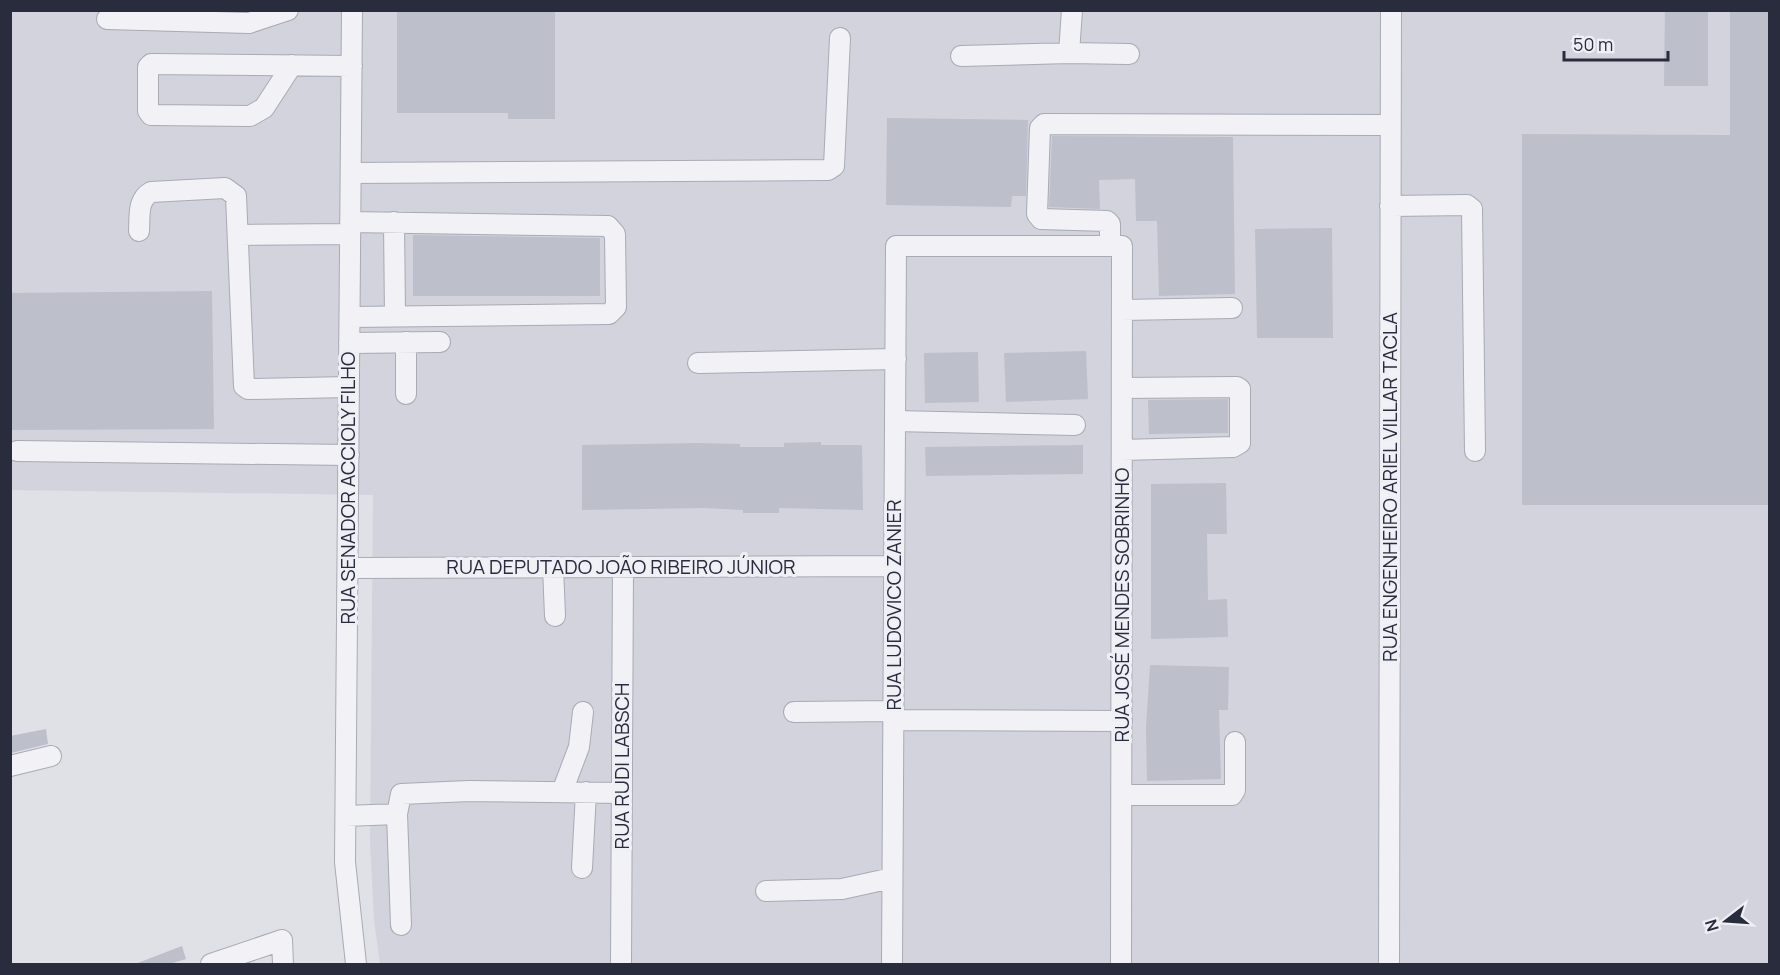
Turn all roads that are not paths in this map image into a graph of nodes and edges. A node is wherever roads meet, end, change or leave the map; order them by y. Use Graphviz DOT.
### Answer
graph roads {
  1 [pos="288,10"];
  2 [pos="352,10"];
  3 [pos="1072,10"];
  4 [pos="1391,10"];
  5 [pos="107,19"];
  6 [pos="840,38"];
  7 [pos="1069,53"];
  8 [pos="1129,54"];
  9 [pos="961,56"];
  10 [pos="292,65"];
  11 [pos="352,66"];
  12 [pos="1390,125"];
  13 [pos="351,173"];
  14 [pos="1390,206"];
  15 [pos="394,222"];
  16 [pos="350,228"];
  17 [pos="139,231"];
  18 [pos="238,235"];
  19 [pos="1116,246"];
  20 [pos="1232,308"];
  21 [pos="1122,310"];
  22 [pos="395,316"];
  23 [pos="350,317"];
  24 [pos="406,342"];
  25 [pos="441,342"];
  26 [pos="350,343"];
  27 [pos="896,358"];
  28 [pos="698,363"];
  29 [pos="349,387"];
  30 [pos="1122,388"];
  31 [pos="406,394"];
  32 [pos="895,420"];
  33 [pos="1075,425"];
  34 [pos="1122,450"];
  35 [pos="17,451"];
  36 [pos="1475,451"];
  37 [pos="348,455"];
  38 [pos="894,566"];
  39 [pos="553,567"];
  40 [pos="623,567"];
  41 [pos="348,568"];
  42 [pos="555,616"];
  43 [pos="583,712"];
  44 [pos="794,712"];
  45 [pos="893,716"];
  46 [pos="1122,721"];
  47 [pos="1235,742"];
  48 [pos="51,756"];
  49 [pos="10,766"];
  50 [pos="562,792"];
  51 [pos="586,792"];
  52 [pos="622,793"];
  53 [pos="1122,795"];
  54 [pos="397,814"];
  55 [pos="346,816"];
  56 [pos="582,868"];
  57 [pos="892,878"];
  58 [pos="766,891"];
  59 [pos="401,925"];
  60 [pos="211,964"];
  61 [pos="282,964"];
  62 [pos="356,964"];
  63 [pos="621,964"];
  64 [pos="892,964"];
  65 [pos="1122,964"];
  66 [pos="1389,964"];
  1 -- 5 [label="street"];
  2 -- 11 [label="street, RUA SENADOR ACCIOLY FILHO"];
  3 -- 7 [label="street"];
  4 -- 12 [label="street, RUA ENGENHEIRO ARIEL VILLAR TACLA"];
  6 -- 13 [label="street"];
  7 -- 8 [label="street"];
  7 -- 9 [label="street"];
  10 -- 10 [label="street"];
  10 -- 11 [label="street"];
  11 -- 13 [label="street, RUA SENADOR ACCIOLY FILHO"];
  12 -- 14 [label="street, RUA ENGENHEIRO ARIEL VILLAR TACLA"];
  12 -- 19 [label="street, RUA JOSÉ MENDES SOBRINHO"];
  13 -- 16 [label="street, RUA SENADOR ACCIOLY FILHO"];
  14 -- 36 [label="street"];
  14 -- 66 [label="street, RUA ENGENHEIRO ARIEL VILLAR TACLA"];
  15 -- 16 [label="street"];
  15 -- 22 [label="street"];
  15 -- 22 [label="street"];
  16 -- 18 [label="street"];
  16 -- 23 [label="street, RUA SENADOR ACCIOLY FILHO"];
  17 -- 18 [label="street"];
  18 -- 29 [label="street"];
  19 -- 21 [label="street, RUA JOSÉ MENDES SOBRINHO"];
  19 -- 27 [label="street, RUA LUDOVICO ZANIER"];
  20 -- 21 [label="street"];
  21 -- 30 [label="street, RUA JOSÉ MENDES SOBRINHO"];
  22 -- 23 [label="street"];
  23 -- 26 [label="street, RUA SENADOR ACCIOLY FILHO"];
  24 -- 25 [label="street"];
  24 -- 26 [label="street"];
  24 -- 31 [label="street"];
  26 -- 29 [label="street, RUA SENADOR ACCIOLY FILHO"];
  27 -- 28 [label="street"];
  27 -- 32 [label="street, RUA LUDOVICO ZANIER"];
  29 -- 37 [label="street, RUA SENADOR ACCIOLY FILHO"];
  30 -- 34 [label="street, RUA JOSÉ MENDES SOBRINHO"];
  30 -- 34 [label="street"];
  32 -- 33 [label="street"];
  32 -- 38 [label="street, RUA LUDOVICO ZANIER"];
  34 -- 46 [label="street, RUA JOSÉ MENDES SOBRINHO"];
  35 -- 37 [label="street"];
  37 -- 41 [label="street, RUA SENADOR ACCIOLY FILHO"];
  38 -- 40 [label="street, RUA DEPUTADO JOÃO RIBEIRO JÚNIOR"];
  38 -- 45 [label="street, RUA LUDOVICO ZANIER"];
  39 -- 40 [label="street, RUA DEPUTADO JOÃO RIBEIRO JÚNIOR"];
  39 -- 41 [label="street, RUA DEPUTADO JOÃO RIBEIRO JÚNIOR"];
  39 -- 42 [label="street"];
  40 -- 52 [label="street, RUA RUDI LABSCH"];
  41 -- 55 [label="street, RUA SENADOR ACCIOLY FILHO"];
  43 -- 50 [label="street"];
  44 -- 45 [label="street"];
  45 -- 46 [label="street"];
  45 -- 57 [label="street, RUA LUDOVICO ZANIER"];
  46 -- 53 [label="street, RUA JOSÉ MENDES SOBRINHO"];
  47 -- 53 [label="street"];
  48 -- 49 [label="street"];
  50 -- 51 [label="street"];
  50 -- 54 [label="street"];
  51 -- 52 [label="street"];
  51 -- 56 [label="street"];
  52 -- 63 [label="street, RUA RUDI LABSCH"];
  53 -- 65 [label="street, RUA JOSÉ MENDES SOBRINHO"];
  54 -- 55 [label="street"];
  54 -- 59 [label="street"];
  55 -- 62 [label="street, RUA SENADOR ACCIOLY FILHO"];
  57 -- 58 [label="street"];
  57 -- 64 [label="street, RUA LUDOVICO ZANIER"];
  60 -- 61 [label="street"];
}
